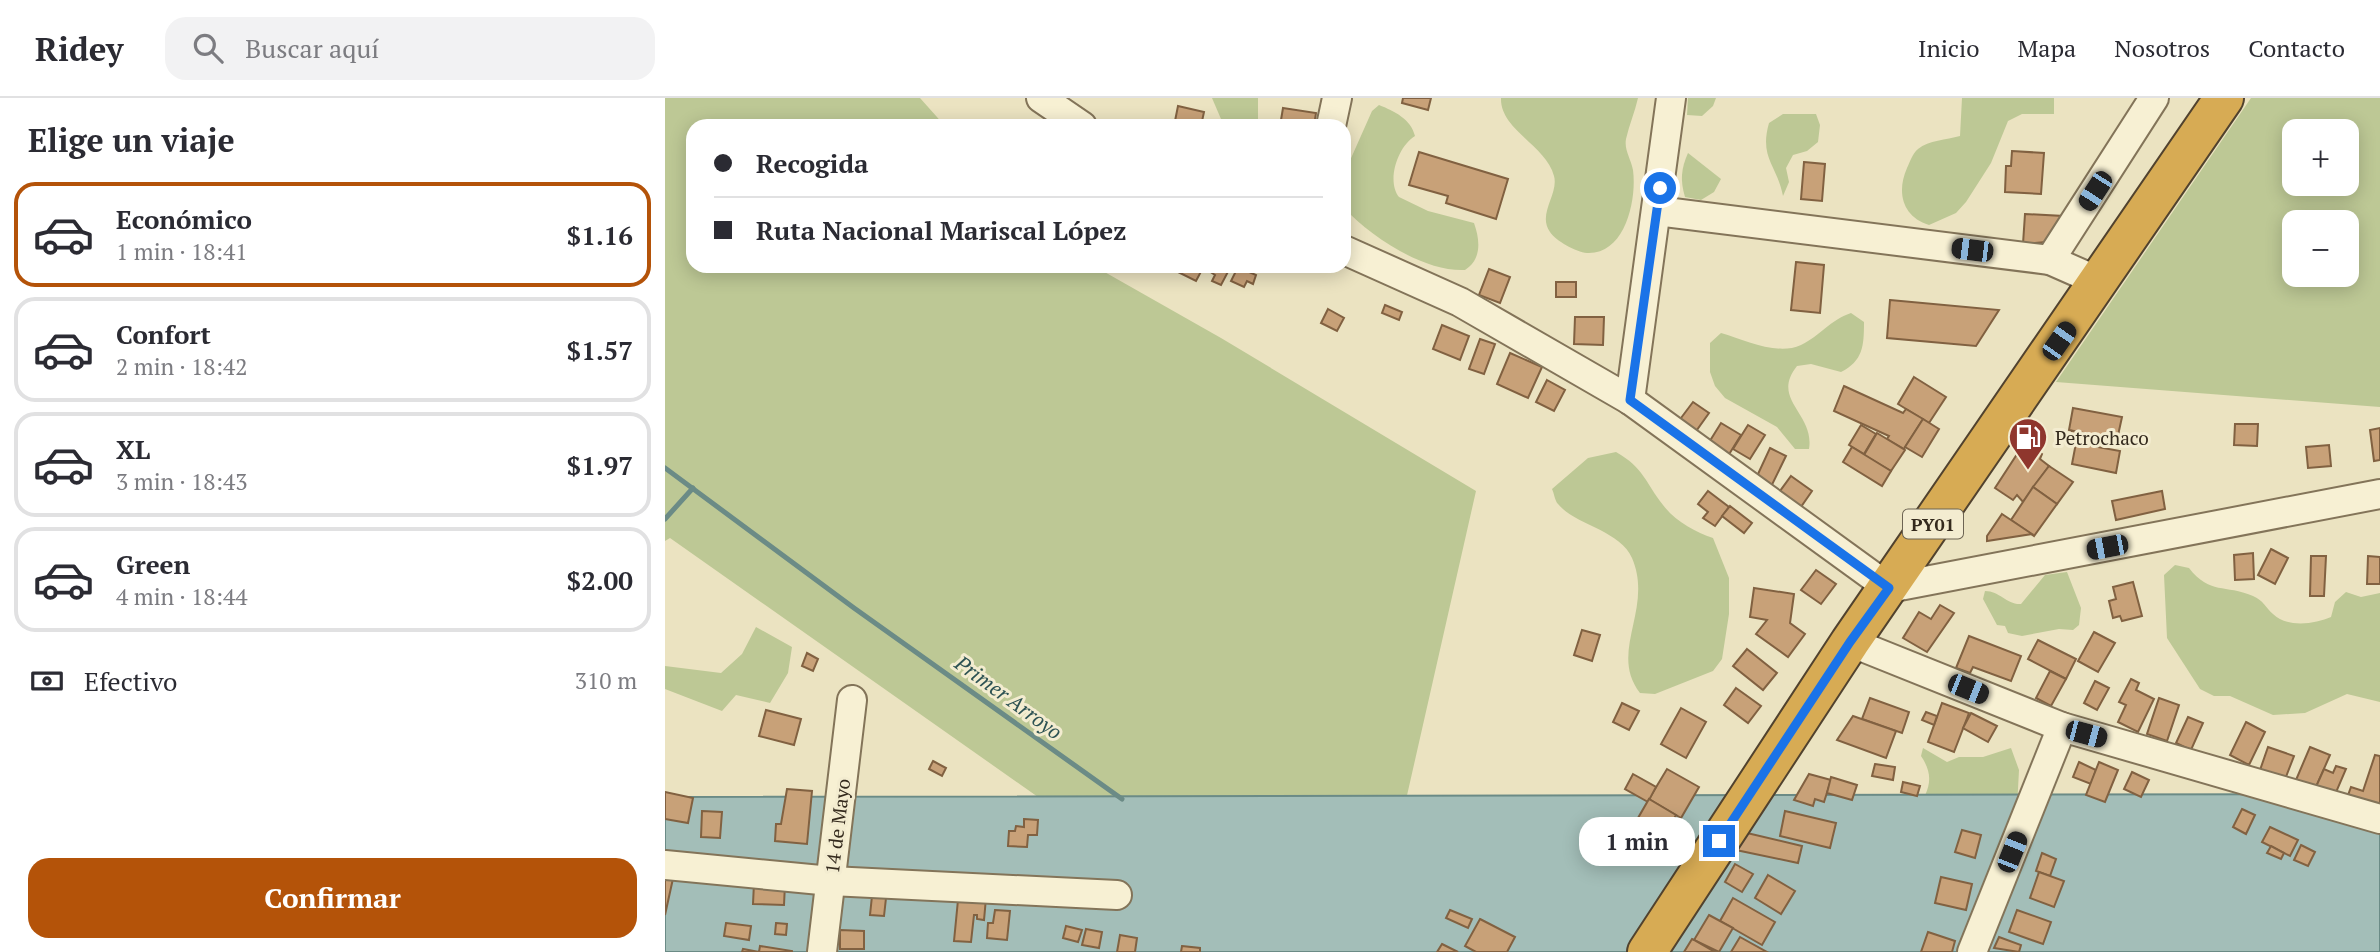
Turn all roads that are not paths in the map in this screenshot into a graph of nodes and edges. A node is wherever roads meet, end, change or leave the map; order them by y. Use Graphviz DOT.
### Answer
graph roads {
  1 [pos="1337,98"];
  2 [pos="1671,98"];
  3 [pos="2154,98"];
  4 [pos="2224,98"];
  5 [pos="1043,99"];
  6 [pos="1072,119"];
  7 [pos="1332,119"];
  8 [pos="1657,211"];
  9 [pos="1351,253"];
  10 [pos="2050,260"];
  11 [pos="2100,282"];
  12 [pos="1630,400"];
  13 [pos="2380,494"];
  14 [pos="1889,588"];
  15 [pos="1850,642"];
  16 [pos="852,700"];
  17 [pos="2062,727"];
  18 [pos="2380,819"];
  19 [pos="665,865"];
  20 [pos="831,881"];
  21 [pos="1117,895"];
  22 [pos="822,952"];
  23 [pos="1647,952"];
  24 [pos="1972,952"];
  1 -- 7 [label="street"];
  2 -- 8 [label="street"];
  3 -- 10 [label="street"];
  4 -- 11 [label="highway, PY01"];
  5 -- 6 [label="street"];
  8 -- 10 [label="street"];
  8 -- 12 [label="street"];
  9 -- 12 [label="street"];
  10 -- 11 [label="street"];
  11 -- 14 [label="highway, PY01"];
  12 -- 14 [label="street"];
  13 -- 14 [label="street"];
  14 -- 15 [label="highway, PY01"];
  15 -- 17 [label="street"];
  15 -- 23 [label="highway, PY01"];
  16 -- 20 [label="street, 14 de Mayo"];
  17 -- 18 [label="street"];
  17 -- 24 [label="street"];
  19 -- 20 [label="street"];
  20 -- 21 [label="street"];
  20 -- 22 [label="street, 14 de Mayo"];
}
